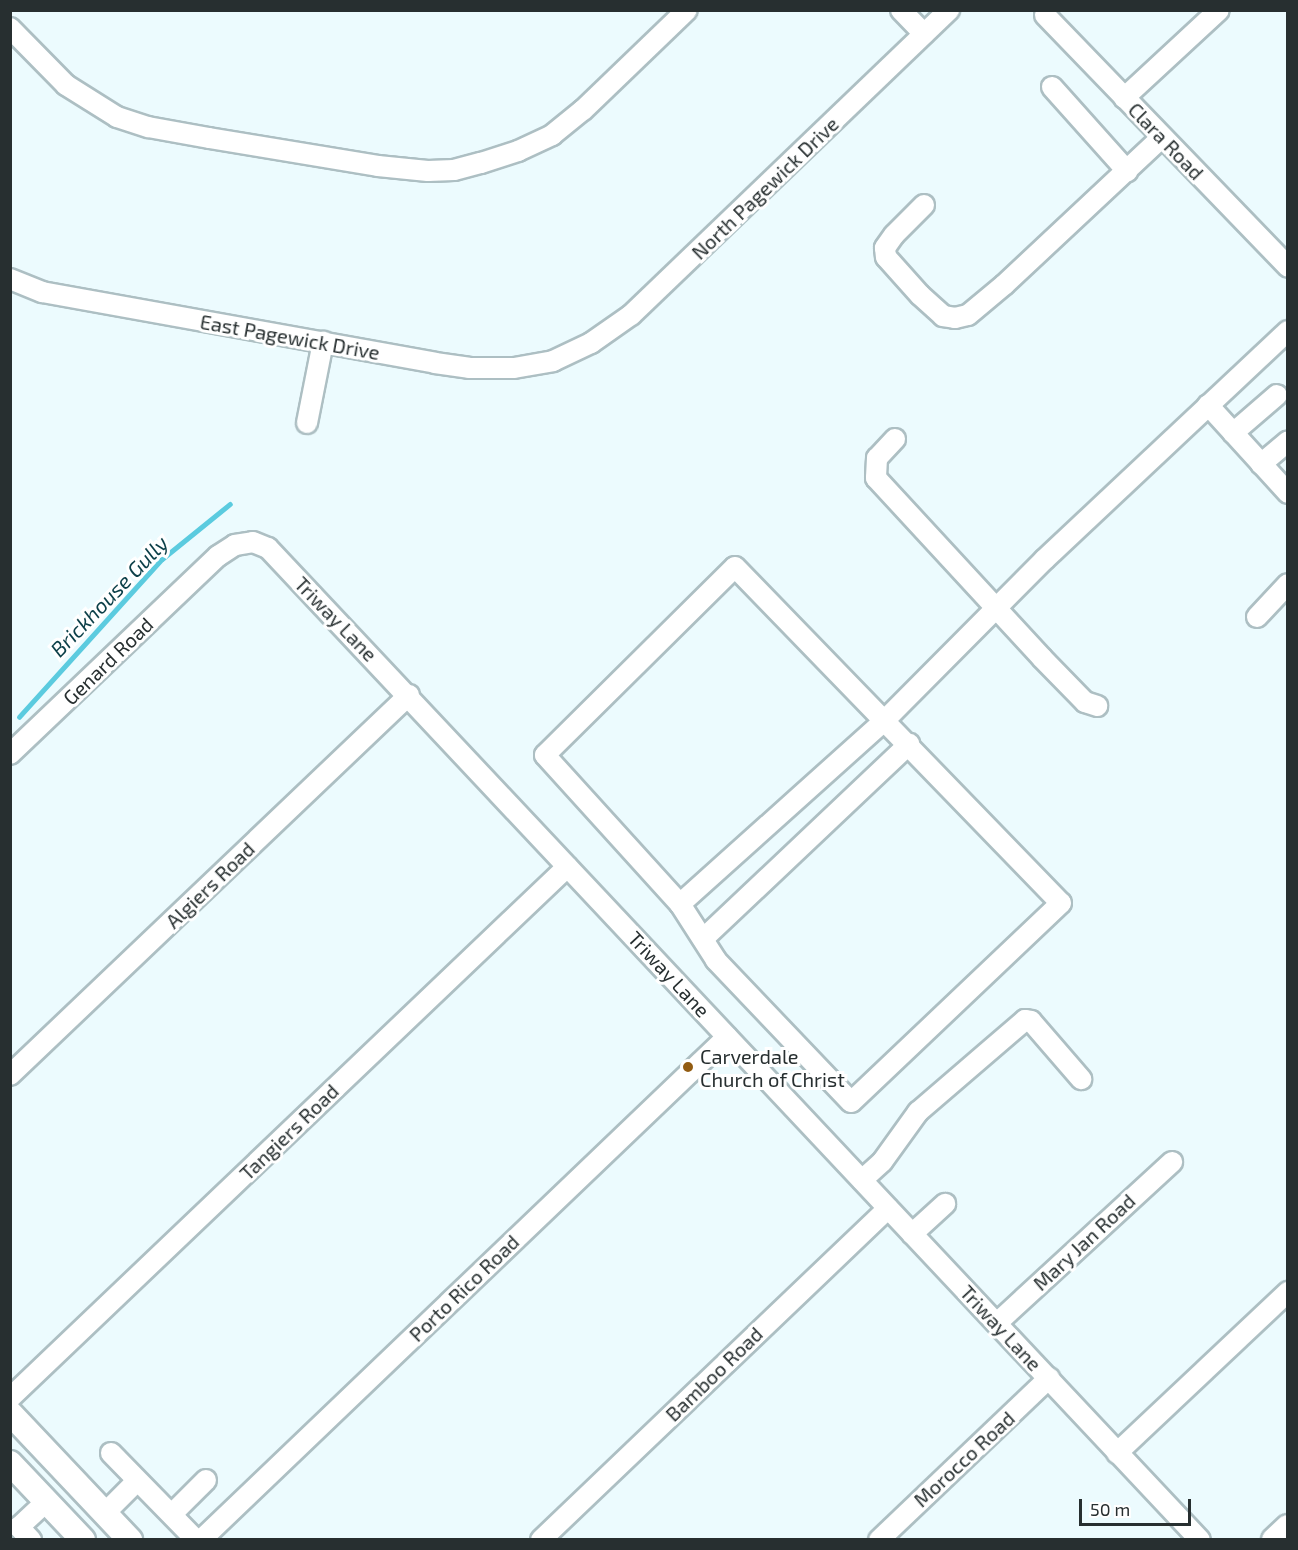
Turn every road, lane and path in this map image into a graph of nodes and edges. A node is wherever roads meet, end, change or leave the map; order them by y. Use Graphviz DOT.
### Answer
graph roads {
  1 [pos="687,10"];
  2 [pos="901,10"];
  3 [pos="949,10"];
  4 [pos="1219,10"];
  5 [pos="1045,15"];
  6 [pos="10,28"];
  7 [pos="924,34"];
  8 [pos="1052,87"];
  9 [pos="1124,98"];
  10 [pos="1162,138"];
  11 [pos="1127,171"];
  12 [pos="924,205"];
  13 [pos="1287,267"];
  14 [pos="10,279"];
  15 [pos="1287,331"];
  16 [pos="323,342"];
  17 [pos="572,352"];
  18 [pos="1277,395"];
  19 [pos="1208,405"];
  20 [pos="307,423"];
  21 [pos="1233,433"];
  22 [pos="895,439"];
  23 [pos="1287,441"];
  24 [pos="1261,464"];
  25 [pos="1287,493"];
  26 [pos="205,568"];
  27 [pos="1287,584"];
  28 [pos="995,609"];
  29 [pos="1257,616"];
  30 [pos="409,696"];
  31 [pos="1097,706"];
  32 [pos="885,720"];
  33 [pos="14,743"];
  34 [pos="909,744"];
  35 [pos="567,867"];
  36 [pos="681,904"];
  37 [pos="703,939"];
  38 [pos="728,1037"];
  39 [pos="10,1075"];
  40 [pos="1081,1079"];
  41 [pos="1172,1162"];
  42 [pos="861,1180"];
  43 [pos="945,1204"];
  44 [pos="888,1208"];
  45 [pos="912,1234"];
  46 [pos="1287,1292"];
  47 [pos="997,1323"];
  48 [pos="1049,1378"];
  49 [pos="10,1398"];
  50 [pos="10,1413"];
  51 [pos="111,1453"];
  52 [pos="1118,1453"];
  53 [pos="10,1463"];
  54 [pos="206,1480"];
  55 [pos="137,1481"];
  56 [pos="47,1502"];
  57 [pos="105,1513"];
  58 [pos="172,1514"];
  59 [pos="1287,1527"];
  60 [pos="20,1528"];
  61 [pos="83,1539"];
  62 [pos="130,1539"];
  63 [pos="196,1539"];
  64 [pos="201,1539"];
  65 [pos="541,1539"];
  66 [pos="879,1539"];
  67 [pos="1200,1539"];
  68 [pos="1274,1539"];
  1 -- 6 [label="street"];
  2 -- 7 [label="street"];
  3 -- 7 [label="street, North Pagewick Drive"];
  4 -- 9 [label="street"];
  5 -- 9 [label="street, Clara Road"];
  7 -- 17 [label="street, North Pagewick Drive"];
  8 -- 11 [label="street"];
  9 -- 10 [label="street, Clara Road"];
  10 -- 11 [label="street"];
  10 -- 13 [label="street, Clara Road"];
  11 -- 12 [label="street"];
  14 -- 16 [label="street, East Pagewick Drive"];
  15 -- 19 [label="street"];
  16 -- 17 [label="street, East Pagewick Drive"];
  16 -- 20 [label="street"];
  18 -- 21 [label="street"];
  19 -- 21 [label="street"];
  19 -- 28 [label="street"];
  21 -- 24 [label="street"];
  22 -- 28 [label="street"];
  23 -- 24 [label="street"];
  24 -- 25 [label="street"];
  26 -- 30 [label="street, Triway Lane"];
  26 -- 33 [label="street, Genard Road"];
  27 -- 29 [label="street"];
  28 -- 31 [label="street"];
  28 -- 32 [label="street"];
  30 -- 35 [label="street, Triway Lane"];
  30 -- 39 [label="street, Algiers Road"];
  32 -- 34 [label="street"];
  32 -- 36 [label="street"];
  32 -- 36 [label="street"];
  34 -- 37 [label="street"];
  34 -- 37 [label="street"];
  35 -- 38 [label="street, Triway Lane"];
  35 -- 49 [label="street, Tangiers Road"];
  36 -- 37 [label="street"];
  38 -- 42 [label="street, Triway Lane"];
  38 -- 64 [label="street, Porto Rico Road"];
  40 -- 42 [label="street"];
  41 -- 47 [label="street, Mary Jan Road"];
  42 -- 44 [label="street, Triway Lane"];
  43 -- 45 [label="street"];
  44 -- 45 [label="street, Triway Lane"];
  44 -- 65 [label="street, Bamboo Road"];
  45 -- 47 [label="street, Triway Lane"];
  46 -- 52 [label="street"];
  47 -- 48 [label="street, Triway Lane"];
  48 -- 52 [label="street, Triway Lane"];
  48 -- 66 [label="street, Morocco Road"];
  50 -- 57 [label="main road"];
  51 -- 55 [label="street"];
  52 -- 67 [label="street, Triway Lane"];
  53 -- 56 [label="main road"];
  54 -- 58 [label="street"];
  55 -- 57 [label="street"];
  55 -- 58 [label="street"];
  56 -- 60 [label="street"];
  56 -- 61 [label="main road"];
  57 -- 62 [label="main road"];
  58 -- 63 [label="street"];
  59 -- 68 [label="main road"];
}
